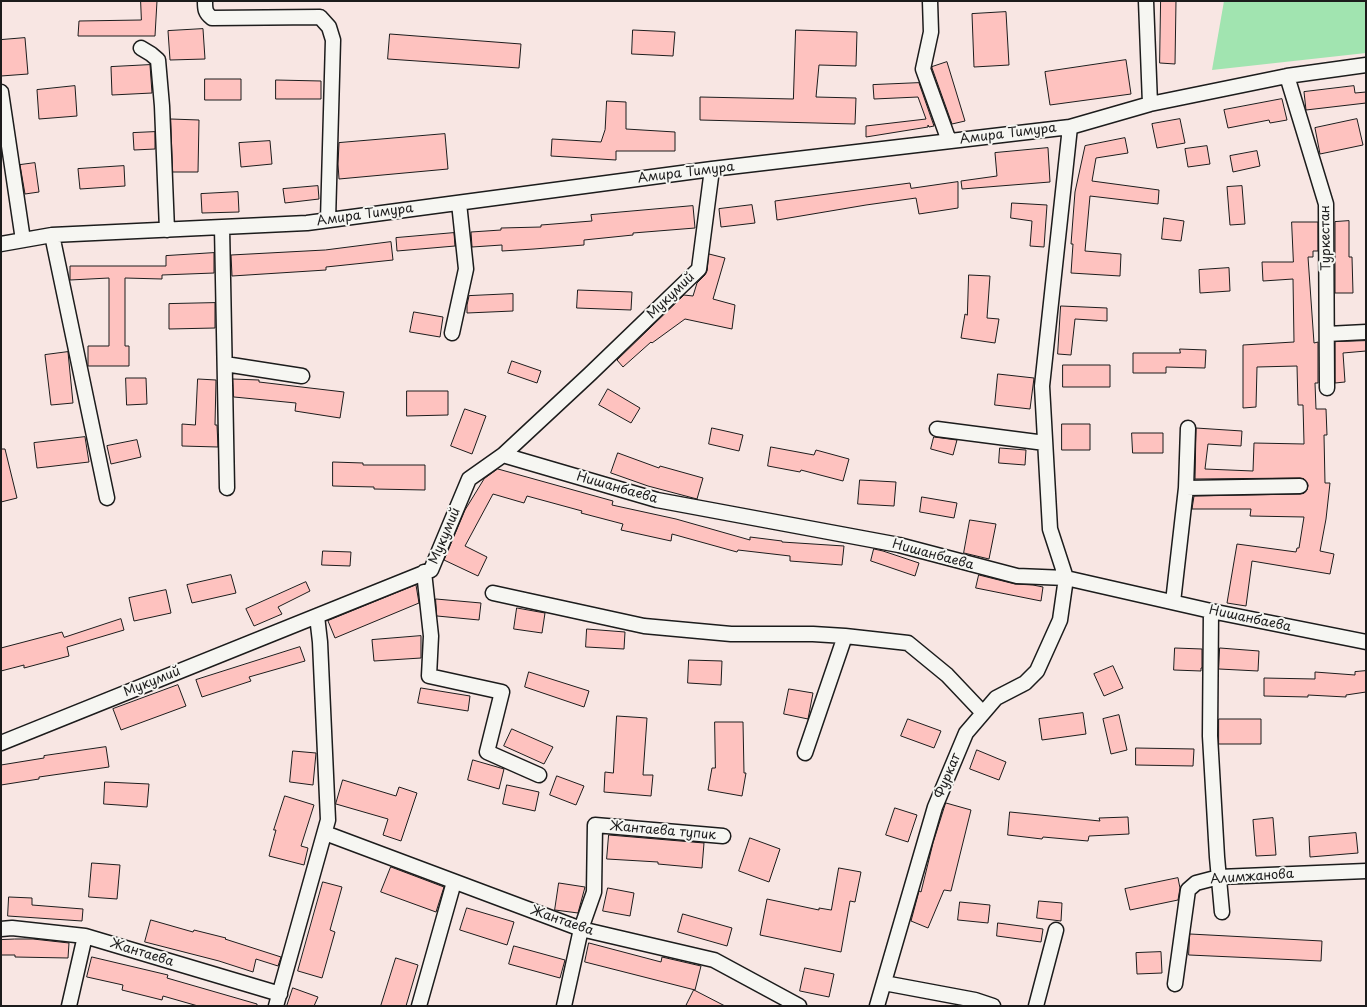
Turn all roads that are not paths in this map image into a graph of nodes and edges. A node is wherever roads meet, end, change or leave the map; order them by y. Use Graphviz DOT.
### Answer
graph roads {
  1 [pos="205,1"];
  2 [pos="930,1"];
  3 [pos="1146,1"];
  4 [pos="141,48"];
  5 [pos="1366,65"];
  6 [pos="1287,76"];
  7 [pos="1,92"];
  8 [pos="1150,104"];
  9 [pos="1070,126"];
  10 [pos="949,141"];
  11 [pos="712,169"];
  12 [pos="459,203"];
  13 [pos="328,220"];
  14 [pos="222,227"];
  15 [pos="167,230"];
  16 [pos="52,235"];
  17 [pos="24,240"];
  18 [pos="1,244"];
  19 [pos="1366,332"];
  20 [pos="452,333"];
  21 [pos="1327,334"];
  22 [pos="225,364"];
  23 [pos="302,376"];
  24 [pos="1327,388"];
  25 [pos="1188,428"];
  26 [pos="937,429"];
  27 [pos="1045,443"];
  28 [pos="503,455"];
  29 [pos="1300,486"];
  30 [pos="227,488"];
  31 [pos="1186,488"];
  32 [pos="107,498"];
  33 [pos="424,572"];
  34 [pos="1066,578"];
  35 [pos="493,593"];
  36 [pos="1173,602"];
  37 [pos="1211,611"];
  38 [pos="317,616"];
  39 [pos="845,636"];
  40 [pos="1366,642"];
  41 [pos="983,713"];
  42 [pos="1,743"];
  43 [pos="804,753"];
  44 [pos="539,775"];
  45 [pos="325,833"];
  46 [pos="723,836"];
  47 [pos="1366,871"];
  48 [pos="1219,877"];
  49 [pos="454,882"];
  50 [pos="1222,912"];
  51 [pos="1,929"];
  52 [pos="581,929"];
  53 [pos="1056,930"];
  54 [pos="85,936"];
  55 [pos="884,983"];
  56 [pos="1175,984"];
  57 [pos="278,1000"];
  58 [pos="69,1006"];
  59 [pos="419,1006"];
  60 [pos="564,1006"];
  61 [pos="799,1006"];
  62 [pos="877,1006"];
  63 [pos="992,1006"];
  64 [pos="1036,1006"];
  1 -- 13 [label="street"];
  2 -- 10 [label="street"];
  3 -- 8 [label="street"];
  4 -- 15 [label="street"];
  5 -- 6 [label="street, Амира Тимура"];
  6 -- 8 [label="street, Амира Тимура"];
  6 -- 21 [label="street, Туркестан"];
  7 -- 17 [label="street"];
  8 -- 9 [label="street, Амира Тимура"];
  9 -- 10 [label="street, Амира Тимура"];
  9 -- 27 [label="street"];
  10 -- 11 [label="street, Амира Тимура"];
  11 -- 12 [label="street, Амира Тимура"];
  11 -- 28 [label="street, Мукумий"];
  12 -- 13 [label="street, Амира Тимура"];
  12 -- 20 [label="street"];
  13 -- 14 [label="street, Амира Тимура"];
  14 -- 15 [label="street, Амира Тимура"];
  14 -- 22 [label="street"];
  15 -- 16 [label="street, Амира Тимура"];
  16 -- 17 [label="street, Амира Тимура"];
  16 -- 32 [label="street"];
  17 -- 18 [label="street, Амира Тимура"];
  19 -- 21 [label="street"];
  21 -- 24 [label="street, Туркестан"];
  22 -- 23 [label="street"];
  22 -- 30 [label="street"];
  25 -- 31 [label="street"];
  26 -- 27 [label="street"];
  27 -- 34 [label="street"];
  28 -- 33 [label="street, Мукумий"];
  28 -- 34 [label="street, Нишанбаева"];
  29 -- 31 [label="street"];
  31 -- 36 [label="street"];
  33 -- 38 [label="street, Мукумий"];
  33 -- 44 [label="street"];
  34 -- 36 [label="street, Нишанбаева"];
  34 -- 41 [label="street, Фуркат"];
  35 -- 39 [label="street"];
  36 -- 37 [label="street, Нишанбаева"];
  37 -- 40 [label="street, Нишанбаева"];
  37 -- 48 [label="street"];
  38 -- 42 [label="street, Мукумий"];
  38 -- 45 [label="street"];
  39 -- 41 [label="street"];
  39 -- 43 [label="street"];
  41 -- 55 [label="street, Фуркат"];
  45 -- 49 [label="street, Жантаева"];
  45 -- 57 [label="street"];
  46 -- 52 [label="street, Жантаева тупик"];
  47 -- 48 [label="street, Алимжанова"];
  48 -- 50 [label="street"];
  48 -- 56 [label="street, Алимжанова"];
  49 -- 52 [label="street, Жантаева"];
  49 -- 59 [label="street"];
  51 -- 54 [label="street, Жантаева"];
  52 -- 60 [label="street, Жантаева тупик"];
  52 -- 61 [label="street, Жантаева"];
  53 -- 64 [label="street"];
  54 -- 57 [label="street, Жантаева"];
  54 -- 58 [label="street"];
  55 -- 62 [label="street, Фуркат"];
  55 -- 63 [label="street"];
}
